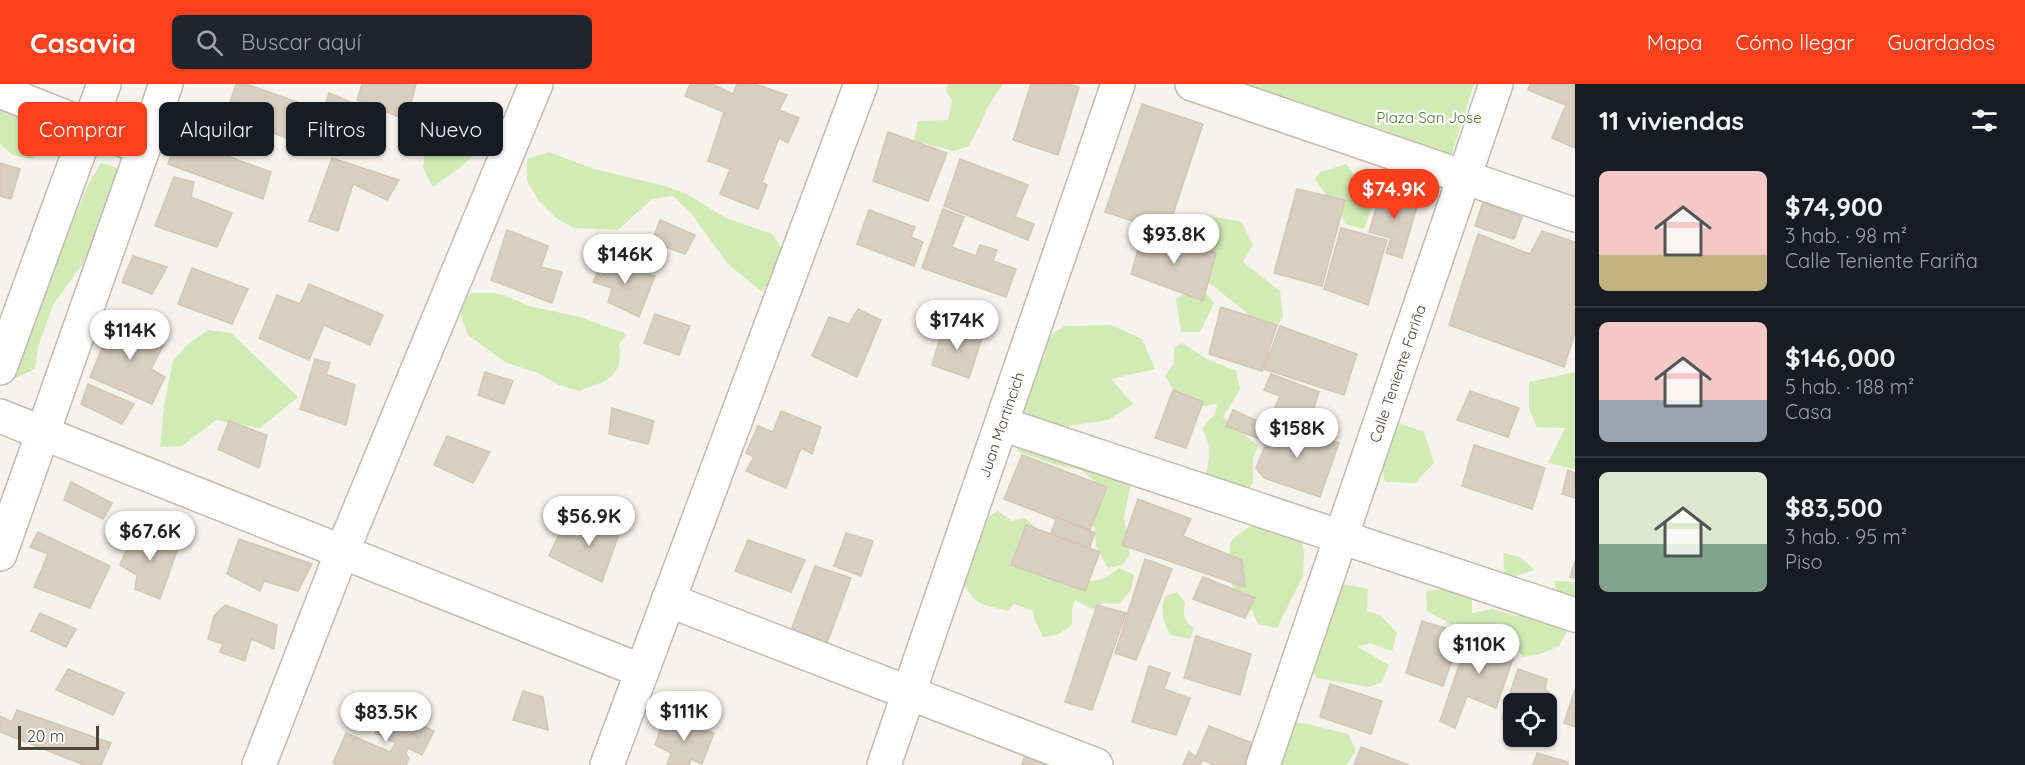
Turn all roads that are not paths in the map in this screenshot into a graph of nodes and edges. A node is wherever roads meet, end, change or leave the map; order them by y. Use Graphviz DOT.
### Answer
graph roads {
  1 [pos="104,84"];
  2 [pos="166,84"];
  3 [pos="536,84"];
  4 [pos="861,84"];
  5 [pos="1118,84"];
  6 [pos="1192,84"];
  7 [pos="1496,84"];
  8 [pos="0,91"];
  9 [pos="28,102"];
  10 [pos="97,102"];
  11 [pos="147,135"];
  12 [pos="77,156"];
  13 [pos="139,156"];
  14 [pos="1464,177"];
  15 [pos="1575,215"];
  16 [pos="0,368"];
  17 [pos="0,416"];
  18 [pos="1002,424"];
  19 [pos="43,433"];
  20 [pos="1341,537"];
  21 [pos="342,552"];
  22 [pos="0,554"];
  23 [pos="668,600"];
  24 [pos="1575,615"];
  25 [pos="642,671"];
  26 [pos="909,693"];
  27 [pos="259,765"];
  28 [pos="607,765"];
  29 [pos="884,765"];
  30 [pos="1096,765"];
  31 [pos="1263,765"];
  1 -- 10 [label="street"];
  2 -- 11 [label="street"];
  3 -- 21 [label="street"];
  4 -- 23 [label="street"];
  5 -- 18 [label="street, Juan Martincich"];
  6 -- 14 [label="street"];
  7 -- 14 [label="street, Calle Teniente Fariña"];
  8 -- 9 [label="street"];
  12 -- 16 [label="street"];
  13 -- 19 [label="street"];
  14 -- 15 [label="street"];
  14 -- 20 [label="street, Calle Teniente Fariña"];
  17 -- 19 [label="street"];
  18 -- 20 [label="street"];
  18 -- 26 [label="street, Juan Martincich"];
  19 -- 21 [label="street"];
  19 -- 22 [label="street"];
  20 -- 24 [label="street"];
  20 -- 31 [label="street, Calle Teniente Fariña"];
  21 -- 25 [label="street"];
  21 -- 27 [label="street"];
  23 -- 25 [label="street"];
  23 -- 26 [label="street"];
  25 -- 28 [label="street"];
  26 -- 29 [label="street, Juan Martincich"];
  26 -- 30 [label="street"];
}
